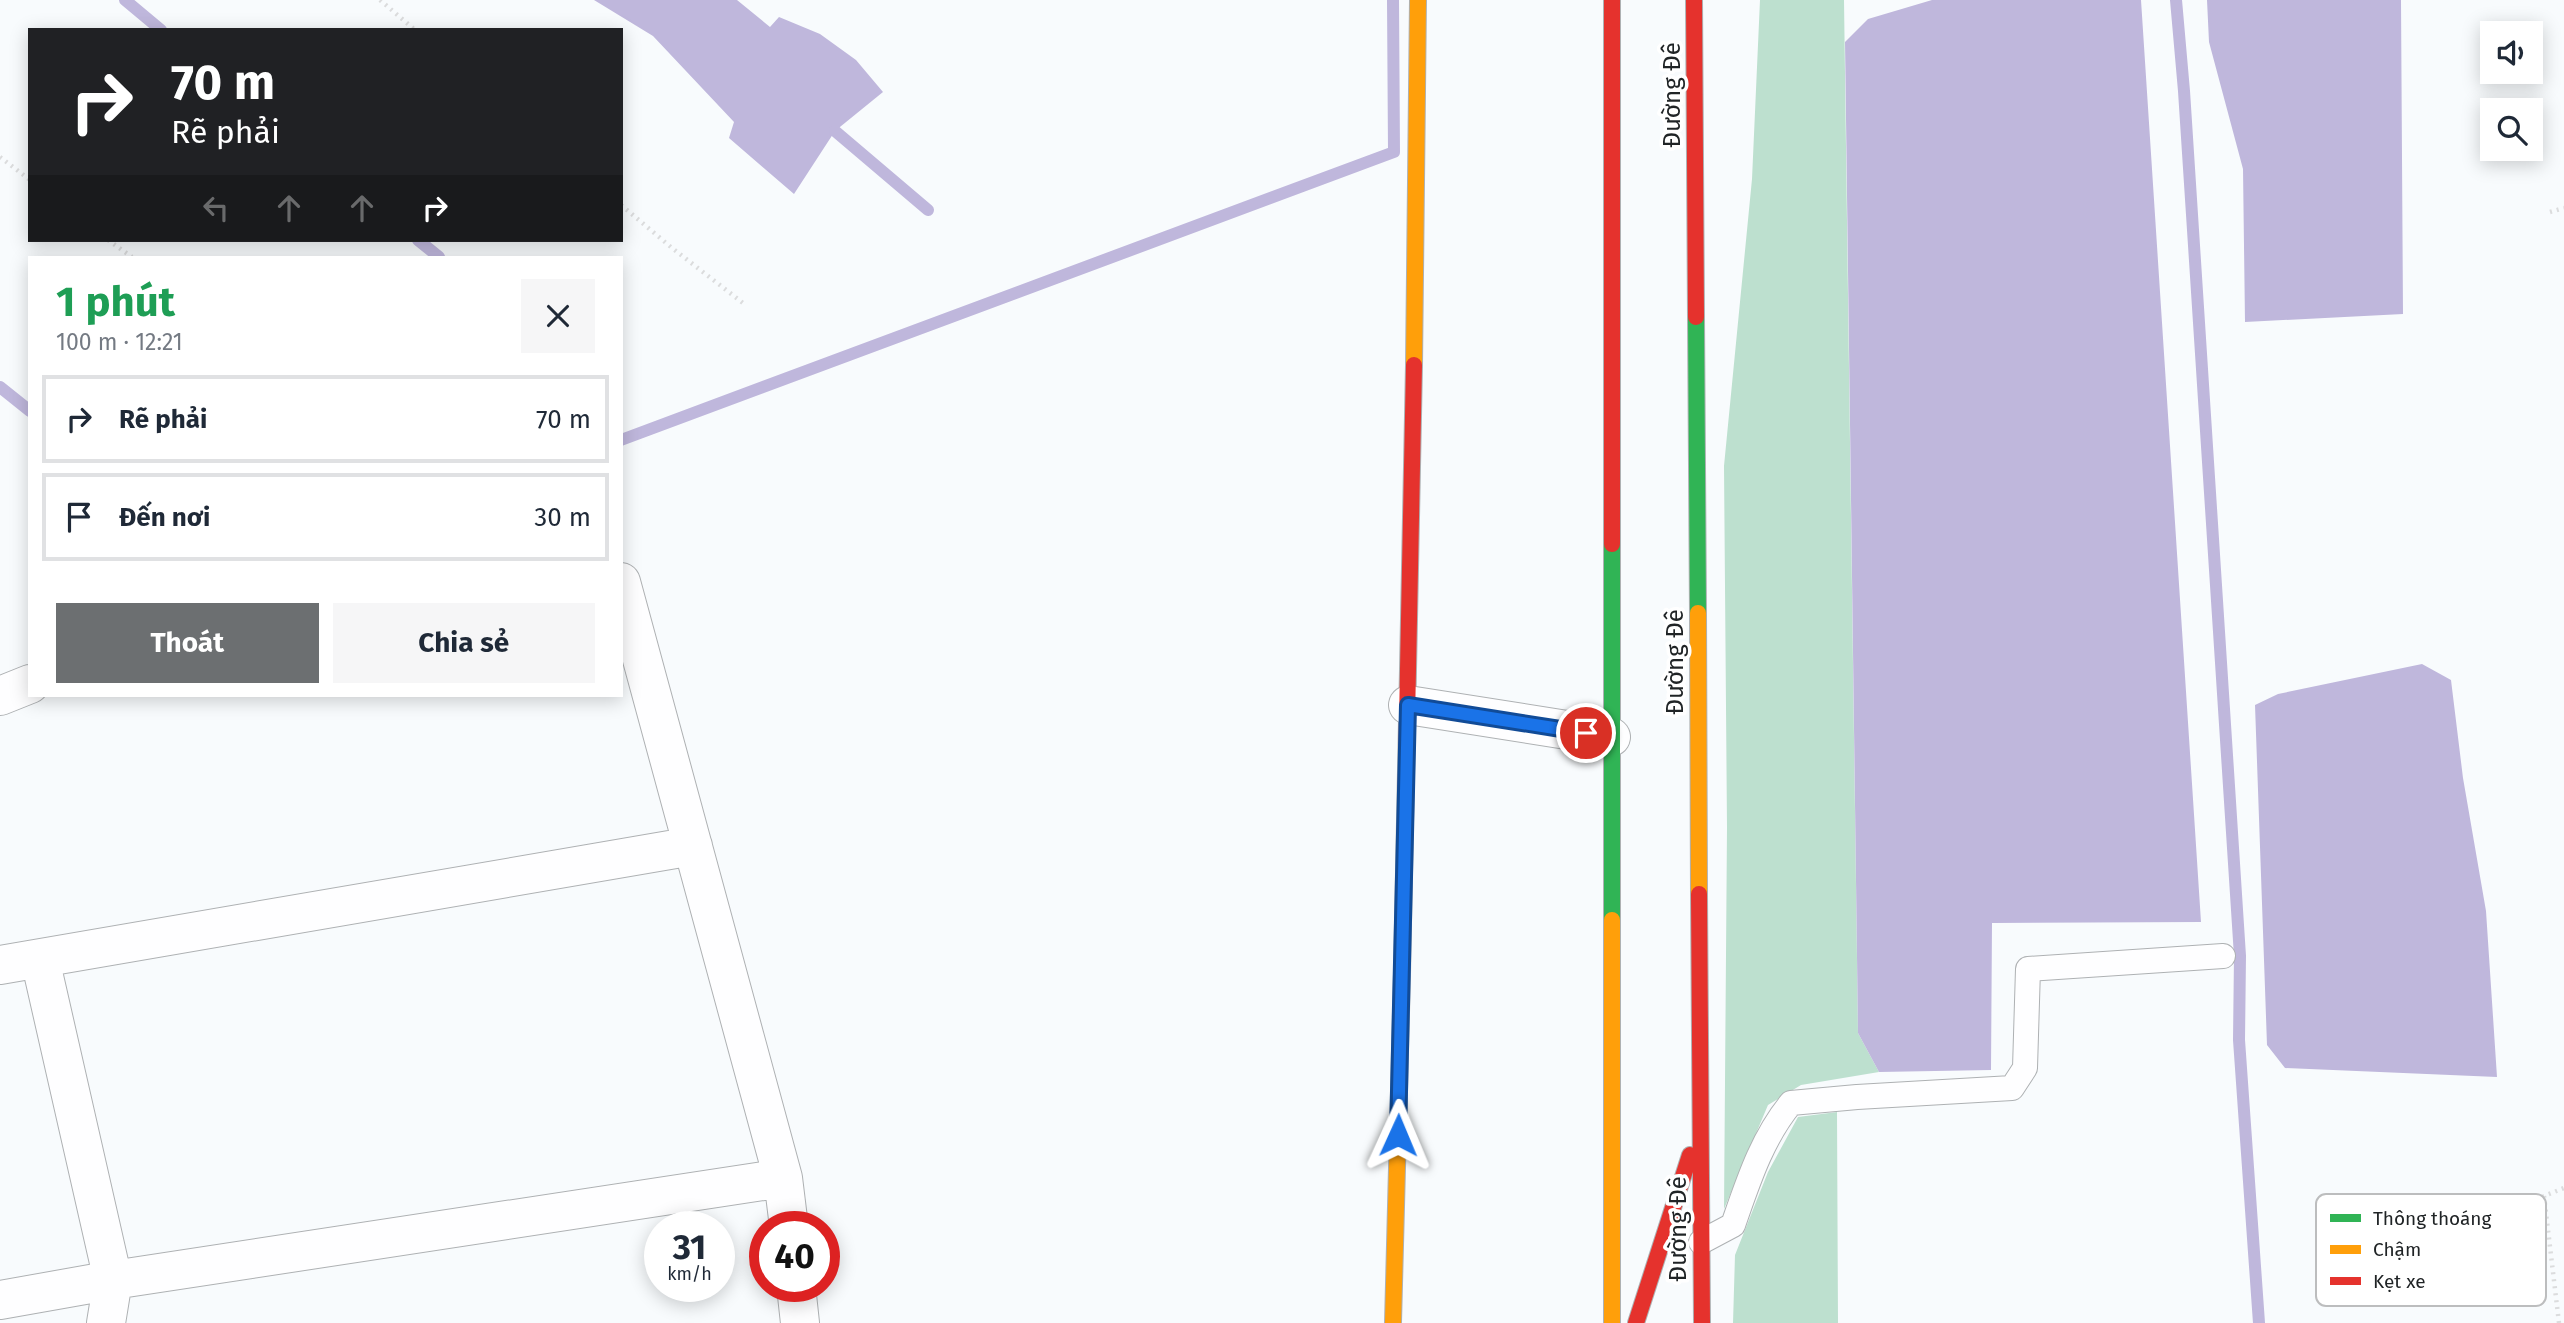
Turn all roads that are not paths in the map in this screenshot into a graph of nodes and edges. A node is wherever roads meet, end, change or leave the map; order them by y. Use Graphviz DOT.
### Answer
graph roads {
  1 [pos="1418,0"];
  2 [pos="1612,0"];
  3 [pos="1694,0"];
  4 [pos="623,589"];
  5 [pos="28,685"];
  6 [pos="0,696"];
  7 [pos="1408,705"];
  8 [pos="1611,737"];
  9 [pos="693,846"];
  10 [pos="2223,956"];
  11 [pos="40,958"];
  12 [pos="0,965"];
  13 [pos="1701,1123"];
  14 [pos="783,1178"];
  15 [pos="787,1211"];
  16 [pos="1701,1242"];
  17 [pos="113,1280"];
  18 [pos="0,1300"];
  19 [pos="798,1302"];
  20 [pos="106,1323"];
  21 [pos="800,1323"];
  22 [pos="1393,1323"];
  23 [pos="1612,1323"];
  24 [pos="1636,1323"];
  25 [pos="1702,1323"];
  1 -- 7 [label="street"];
  2 -- 8 [label="street"];
  3 -- 13 [label="street, Đường Đê"];
  4 -- 9 [label="street"];
  5 -- 6 [label="street"];
  7 -- 8 [label="street"];
  7 -- 22 [label="street"];
  8 -- 23 [label="street"];
  9 -- 11 [label="street"];
  9 -- 14 [label="street"];
  10 -- 16 [label="lane"];
  11 -- 12 [label="street"];
  11 -- 17 [label="street"];
  13 -- 16 [label="street, Đường Đê"];
  13 -- 24 [label="street"];
  14 -- 15 [label="street"];
  14 -- 17 [label="street"];
  16 -- 25 [label="street, Đường Đê"];
  17 -- 18 [label="street"];
  17 -- 20 [label="street"];
  19 -- 21 [label="street"];
}
